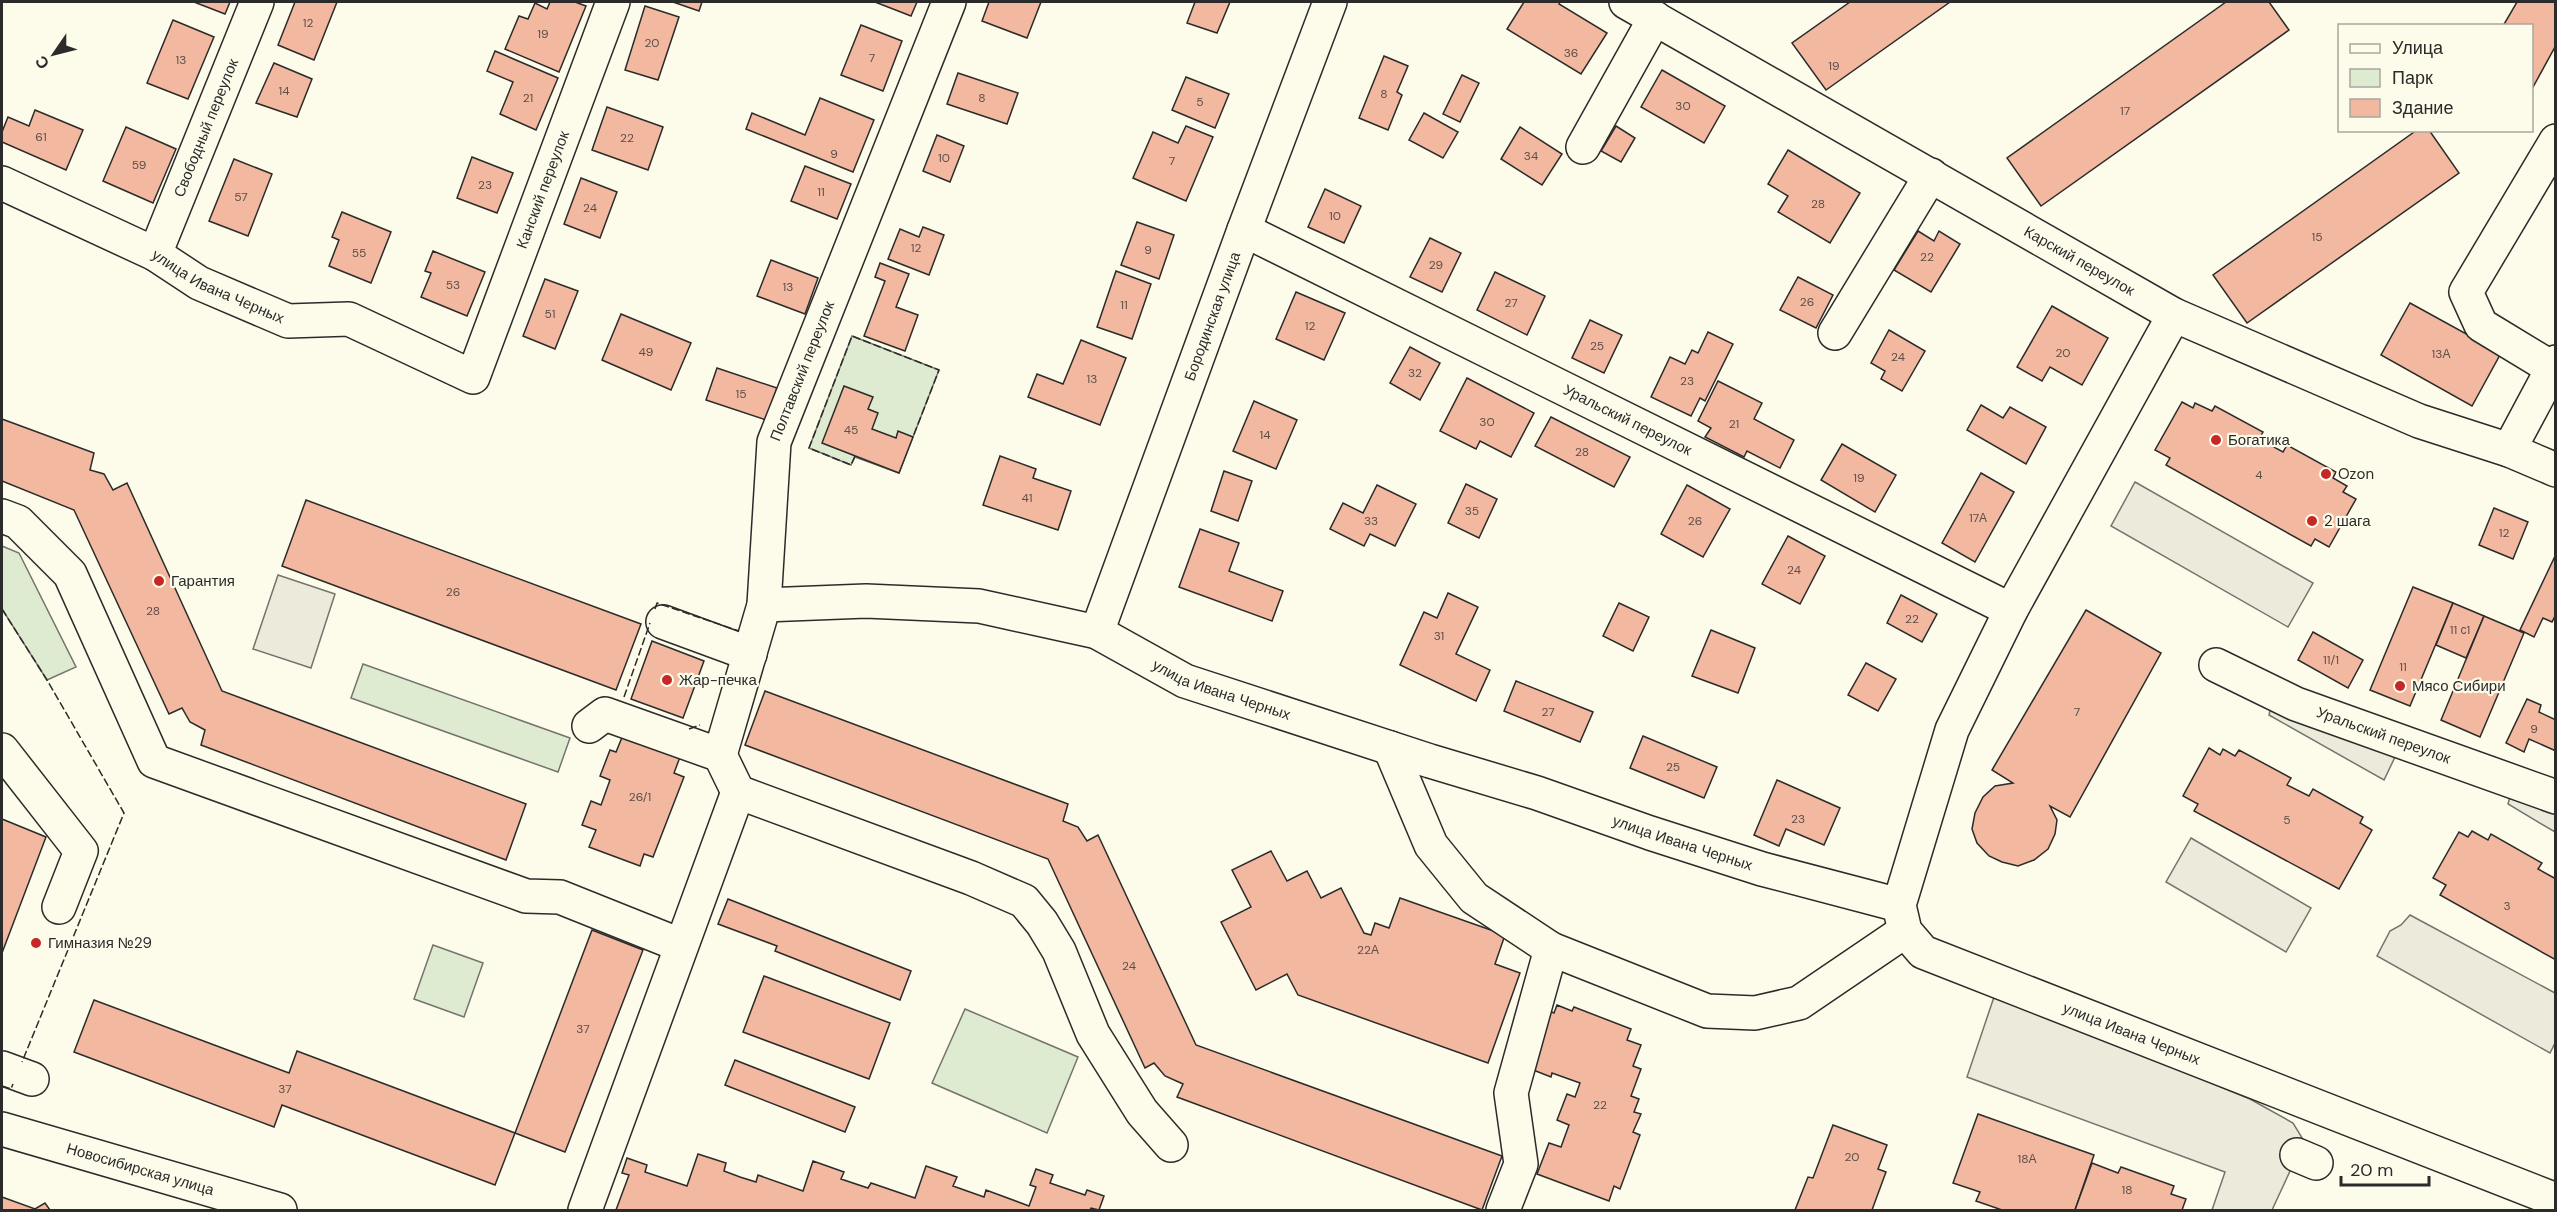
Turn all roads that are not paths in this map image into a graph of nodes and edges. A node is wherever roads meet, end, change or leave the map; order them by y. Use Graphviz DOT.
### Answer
graph roads {
  1 [pos="257,2"];
  2 [pos="613,2"];
  3 [pos="949,2"];
  4 [pos="1330,2"];
  5 [pos="1626,2"];
  6 [pos="1655,18"];
  7 [pos="2556,141"];
  8 [pos="1583,147"];
  9 [pos="1931,175"];
  10 [pos="2,183"];
  11 [pos="1244,230"];
  12 [pos="155,254"];
  13 [pos="2174,315"];
  14 [pos="1835,333"];
  15 [pos="2554,365"];
  16 [pos="473,378"];
  17 [pos="2509,450"];
  18 [pos="2556,470"];
  19 [pos="2,516"];
  20 [pos="764,605"];
  21 [pos="2011,610"];
  22 [pos="663,622"];
  23 [pos="1097,632"];
  24 [pos="750,654"];
  25 [pos="2216,665"];
  26 [pos="590,726"];
  27 [pos="1390,748"];
  28 [pos="2,750"];
  29 [pos="720,755"];
  30 [pos="738,792"];
  31 [pos="2556,797"];
  32 [pos="59,907"];
  33 [pos="1902,918"];
  34 [pos="680,945"];
  35 [pos="1551,949"];
  36 [pos="2,1068"];
  37 [pos="32,1079"];
  38 [pos="2,1129"];
  39 [pos="1170,1145"];
  40 [pos="2556,1200"];
  41 [pos="280,1210"];
  42 [pos="585,1210"];
  43 [pos="1503,1210"];
  1 -- 12 [label="street, Свободный переулок"];
  2 -- 16 [label="street, Канский переулок"];
  3 -- 20 [label="street, Полтавский переулок"];
  4 -- 11 [label="street, Бородинская улица"];
  5 -- 6 [label="street, Карский переулок"];
  6 -- 8 [label="street"];
  6 -- 9 [label="street, Карский переулок"];
  7 -- 15 [label="street"];
  9 -- 13 [label="street, Карский переулок"];
  9 -- 14 [label="street"];
  10 -- 12 [label="street, улица Ивана Черных"];
  11 -- 21 [label="street, Уральский переулок"];
  11 -- 23 [label="street, Бородинская улица"];
  12 -- 16 [label="street, улица Ивана Черных"];
  13 -- 17 [label="street, Карский переулок"];
  13 -- 21 [label="street"];
  15 -- 17 [label="street"];
  17 -- 18 [label="street, Карский переулок"];
  19 -- 34 [label="street"];
  20 -- 23 [label="street, улица Ивана Черных"];
  20 -- 24 [label="street, Полтавский переулок"];
  21 -- 33 [label="street"];
  22 -- 24 [label="street"];
  23 -- 27 [label="street, улица Ивана Черных"];
  24 -- 29 [label="street, Полтавский переулок"];
  25 -- 31 [label="street, Уральский переулок"];
  26 -- 29 [label="street"];
  27 -- 33 [label="street, улица Ивана Черных"];
  27 -- 35 [label="street"];
  28 -- 32 [label="street"];
  29 -- 30 [label="street"];
  30 -- 34 [label="street"];
  30 -- 39 [label="street"];
  33 -- 35 [label="street"];
  33 -- 40 [label="street, улица Ивана Черных"];
  34 -- 42 [label="street"];
  35 -- 43 [label="street"];
  36 -- 37 [label="street"];
  38 -- 41 [label="street, Новосибирская улица"];
}
